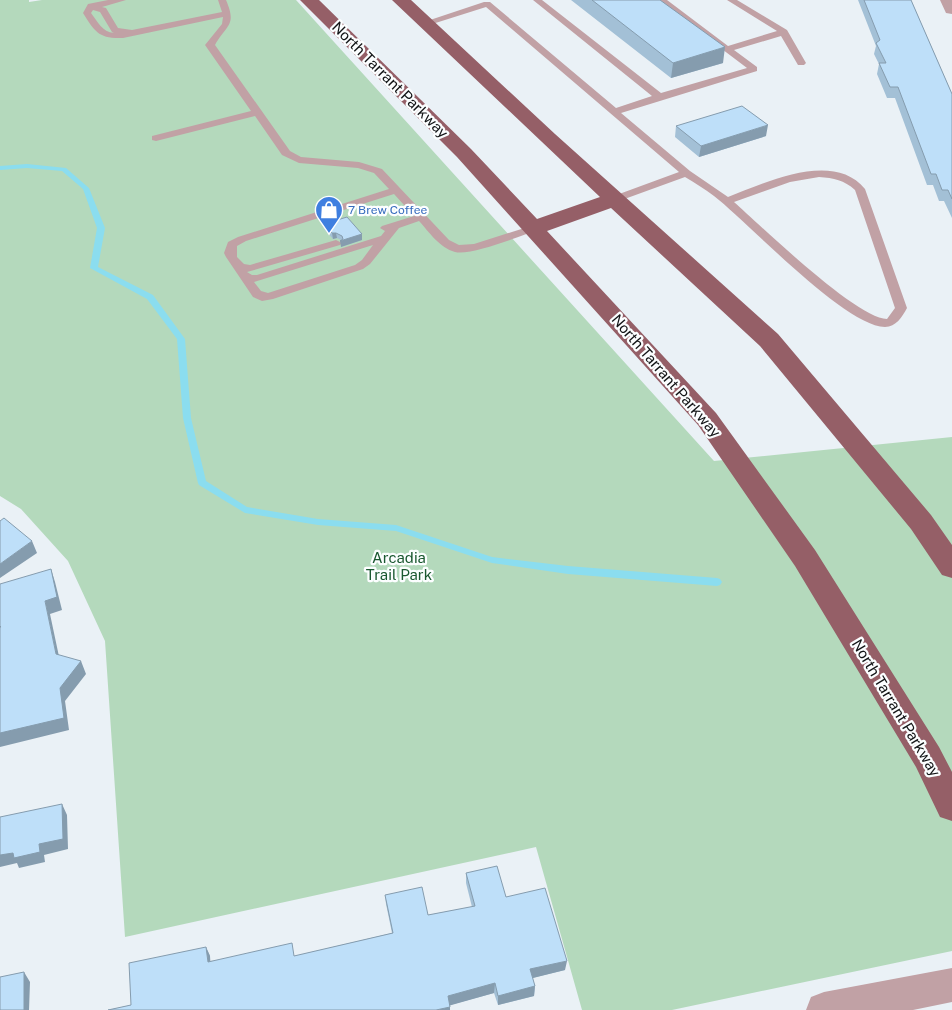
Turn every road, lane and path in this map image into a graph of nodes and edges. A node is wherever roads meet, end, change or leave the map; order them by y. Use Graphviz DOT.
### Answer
graph roads {
  1 [pos="122,0"];
  2 [pos="222,0"];
  3 [pos="310,0"];
  4 [pos="401,0"];
  5 [pos="499,0"];
  6 [pos="537,0"];
  7 [pos="661,0"];
  8 [pos="730,0"];
  9 [pos="948,0"];
  10 [pos="485,2"];
  11 [pos="91,6"];
  12 [pos="952,9"];
  13 [pos="228,13"];
  14 [pos="426,23"];
  15 [pos="784,32"];
  16 [pos="132,33"];
  17 [pos="728,49"];
  18 [pos="801,63"];
  19 [pos="658,97"];
  20 [pos="257,112"];
  21 [pos="614,112"];
  22 [pos="156,138"];
  23 [pos="686,173"];
  24 [pos="396,190"];
  25 [pos="615,199"];
  26 [pos="726,201"];
  27 [pos="422,216"];
  28 [pos="395,225"];
  29 [pos="534,228"];
  30 [pos="362,235"];
  31 [pos="385,238"];
  32 [pos="336,243"];
  33 [pos="237,266"];
  34 [pos="248,281"];
  35 [pos="952,567"];
  36 [pos="952,806"];
  37 [pos="952,985"];
  38 [pos="824,1010"];
  1 -- 11 [label="lane"];
  2 -- 13 [label="lane"];
  3 -- 29 [label="main road, North Tarrant Parkway"];
  4 -- 14 [label="main road"];
  5 -- 10 [label="lane"];
  6 -- 19 [label="lane"];
  7 -- 17 [label="lane"];
  8 -- 15 [label="lane"];
  9 -- 12 [label="street"];
  10 -- 14 [label="lane"];
  10 -- 21 [label="lane"];
  11 -- 16 [label="lane"];
  11 -- 16 [label="lane"];
  13 -- 16 [label="lane"];
  13 -- 20 [label="lane"];
  14 -- 25 [label="main road"];
  15 -- 17 [label="lane"];
  15 -- 18 [label="lane"];
  17 -- 19 [label="lane"];
  19 -- 21 [label="lane"];
  20 -- 22 [label="lane"];
  20 -- 24 [label="lane"];
  21 -- 23 [label="lane"];
  23 -- 25 [label="lane"];
  23 -- 26 [label="lane"];
  24 -- 27 [label="lane"];
  24 -- 33 [label="lane"];
  25 -- 29 [label="main road"];
  25 -- 35 [label="main road"];
  26 -- 26 [label="lane"];
  27 -- 28 [label="lane"];
  27 -- 29 [label="lane"];
  28 -- 30 [label="lane"];
  28 -- 31 [label="lane"];
  29 -- 36 [label="main road, North Tarrant Parkway"];
  31 -- 34 [label="lane"];
  31 -- 34 [label="lane"];
  32 -- 33 [label="lane"];
  33 -- 34 [label="lane"];
  37 -- 38 [label="street"];
}
